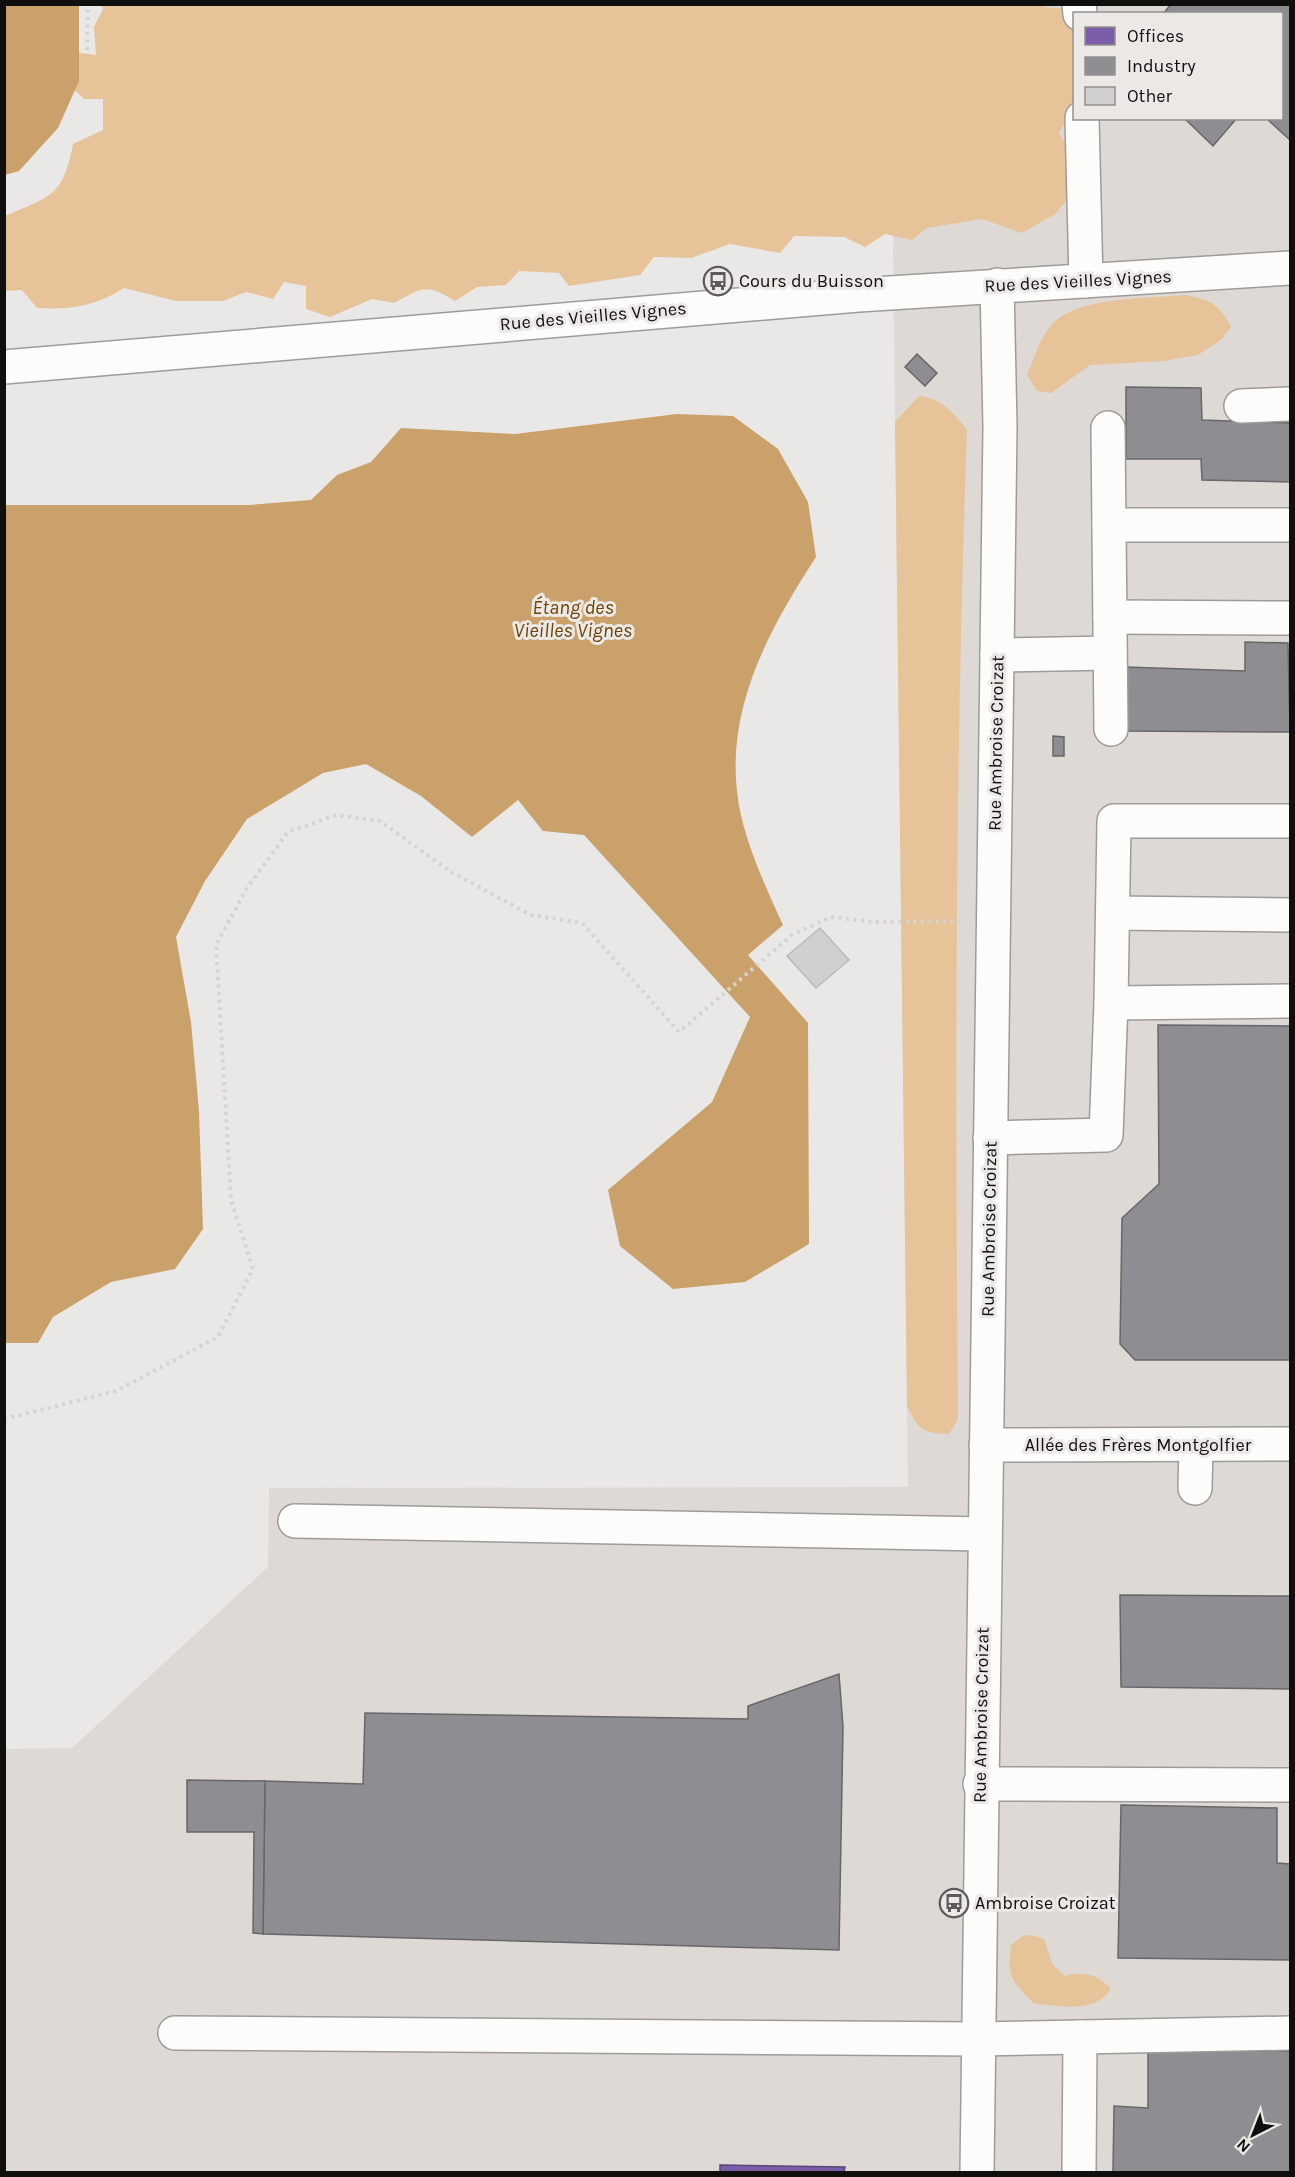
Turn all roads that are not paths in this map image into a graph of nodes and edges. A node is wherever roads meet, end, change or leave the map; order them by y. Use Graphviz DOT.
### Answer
graph roads {
  1 [pos="1082,120"];
  2 [pos="1290,268"];
  3 [pos="1086,281"];
  4 [pos="997,285"];
  5 [pos="4,367"];
  6 [pos="1290,404"];
  7 [pos="1241,406"];
  8 [pos="1108,428"];
  9 [pos="1109,525"];
  10 [pos="1290,525"];
  11 [pos="1110,617"];
  12 [pos="1290,618"];
  13 [pos="1110,653"];
  14 [pos="997,655"];
  15 [pos="1111,729"];
  16 [pos="1290,821"];
  17 [pos="1113,913"];
  18 [pos="1288,915"];
  19 [pos="1286,1001"];
  20 [pos="1112,1003"];
  21 [pos="990,1138"];
  22 [pos="1290,1444"];
  23 [pos="986,1445"];
  24 [pos="1196,1445"];
  25 [pos="1195,1488"];
  26 [pos="295,1521"];
  27 [pos="984,1534"];
  28 [pos="980,1784"];
  29 [pos="1290,1785"];
  30 [pos="175,2033"];
  31 [pos="1290,2033"];
  32 [pos="1080,2037"];
  33 [pos="979,2039"];
  34 [pos="976,2172"];
  35 [pos="1079,2172"];
  1 -- 3 [label="street"];
  2 -- 3 [label="street, Rue des Vieilles Vignes"];
  3 -- 4 [label="street, Rue des Vieilles Vignes"];
  4 -- 5 [label="street, Rue des Vieilles Vignes"];
  4 -- 14 [label="street, Rue Ambroise Croizat"];
  6 -- 7 [label="street"];
  8 -- 9 [label="street"];
  9 -- 10 [label="street"];
  9 -- 11 [label="street"];
  11 -- 12 [label="street"];
  11 -- 13 [label="street"];
  13 -- 14 [label="street"];
  13 -- 15 [label="street"];
  14 -- 21 [label="street, Rue Ambroise Croizat"];
  16 -- 17 [label="street"];
  17 -- 18 [label="street"];
  17 -- 20 [label="street"];
  19 -- 20 [label="street"];
  20 -- 21 [label="street"];
  21 -- 23 [label="street, Rue Ambroise Croizat"];
  22 -- 24 [label="street, Allée des Frères Montgolfier"];
  23 -- 24 [label="street, Allée des Frères Montgolfier"];
  23 -- 27 [label="street, Rue Ambroise Croizat"];
  24 -- 25 [label="street"];
  26 -- 27 [label="street"];
  27 -- 28 [label="street, Rue Ambroise Croizat"];
  28 -- 29 [label="street"];
  28 -- 33 [label="street, Rue Ambroise Croizat"];
  30 -- 33 [label="street"];
  31 -- 32 [label="street"];
  32 -- 33 [label="street"];
  32 -- 35 [label="street"];
  33 -- 34 [label="street, Rue Ambroise Croizat"];
}
